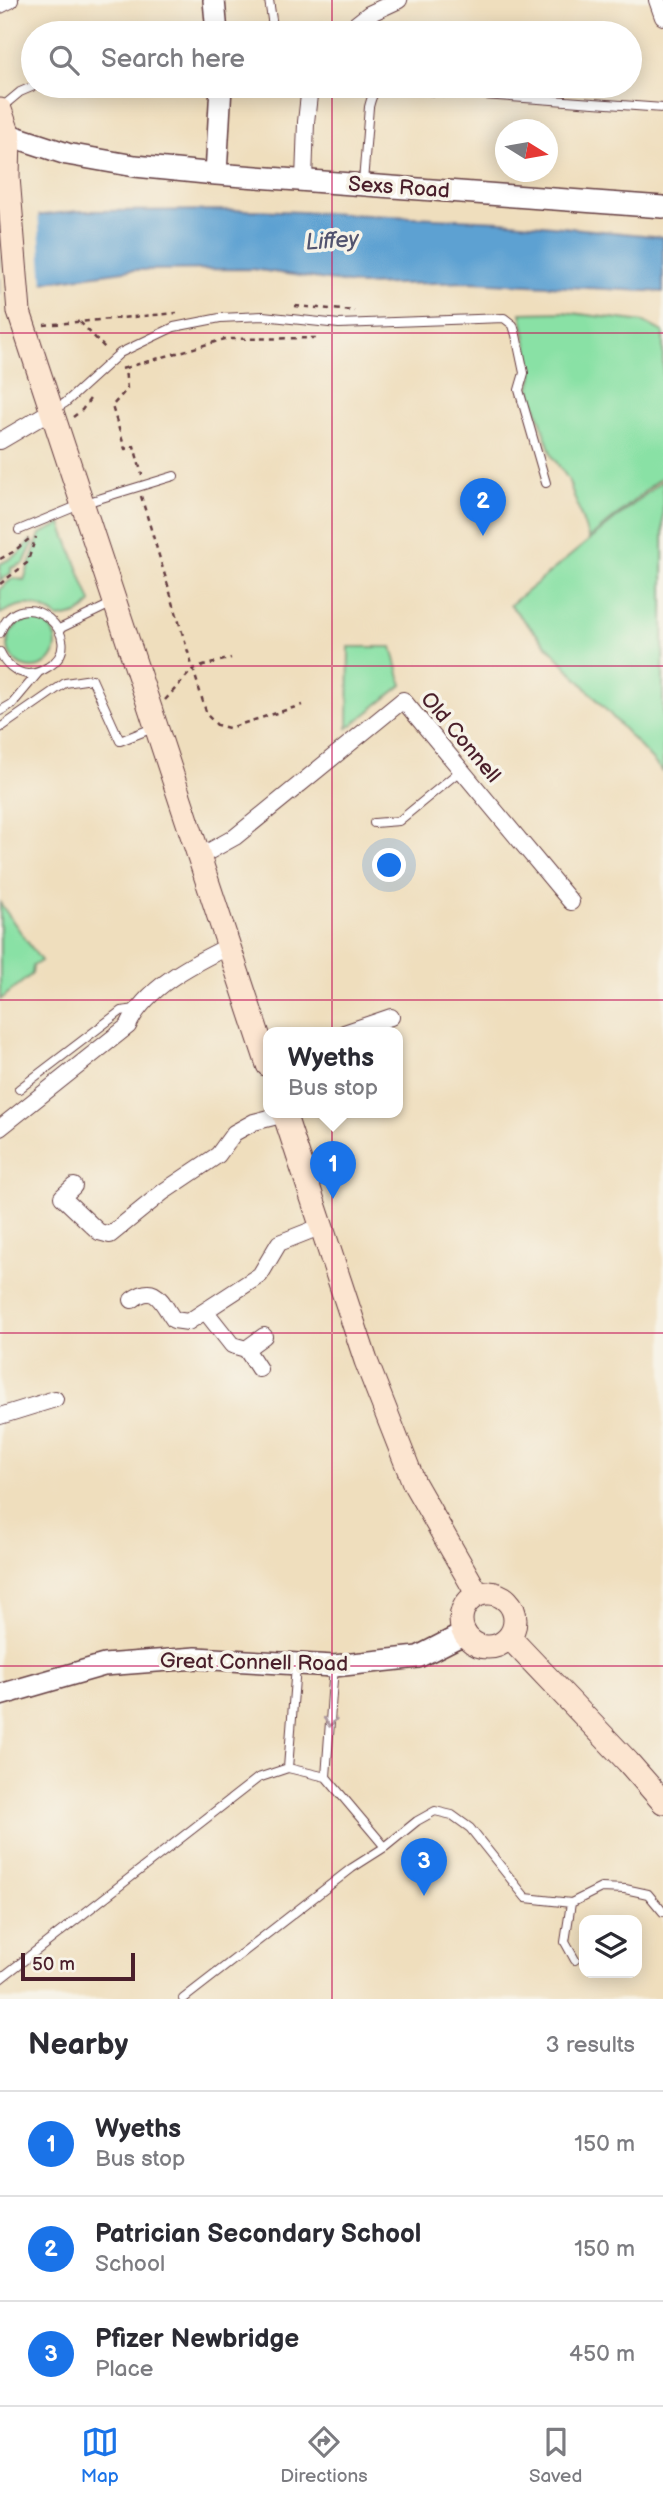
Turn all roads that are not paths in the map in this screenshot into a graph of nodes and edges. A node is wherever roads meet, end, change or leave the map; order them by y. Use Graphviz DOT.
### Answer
graph roads {
  1 [pos="10,0"];
  2 [pos="214,0"];
  3 [pos="269,0"];
  4 [pos="398,0"];
  5 [pos="657,0"];
  6 [pos="0,5"];
  7 [pos="663,17"];
  8 [pos="216,21"];
  9 [pos="272,21"];
  10 [pos="360,21"];
  11 [pos="21,92"];
  12 [pos="221,98"];
  13 [pos="309,98"];
  14 [pos="371,98"];
  15 [pos="524,98"];
  16 [pos="663,108"];
  17 [pos="0,109"];
  18 [pos="5,134"];
  19 [pos="216,174"];
  20 [pos="304,180"];
  21 [pos="363,185"];
  22 [pos="663,207"];
  23 [pos="51,411"];
  24 [pos="0,441"];
  25 [pos="174,476"];
  26 [pos="546,483"];
  27 [pos="82,504"];
  28 [pos="19,530"];
  29 [pos="115,602"];
  30 [pos="59,629"];
  31 [pos="0,631"];
  32 [pos="0,652"];
  33 [pos="38,673"];
  34 [pos="0,711"];
  35 [pos="153,717"];
  36 [pos="0,728"];
  37 [pos="461,770"];
  38 [pos="374,823"];
  39 [pos="199,857"];
  40 [pos="571,902"];
  41 [pos="229,946"];
  42 [pos="136,1009"];
  43 [pos="391,1017"];
  44 [pos="362,1027"];
  45 [pos="263,1046"];
  46 [pos="19,1089"];
  47 [pos="270,1118"];
  48 [pos="286,1118"];
  49 [pos="0,1128"];
  50 [pos="74,1186"];
  51 [pos="322,1226"];
  52 [pos="132,1300"];
  53 [pos="206,1312"];
  54 [pos="264,1336"];
  55 [pos="246,1349"];
  56 [pos="259,1369"];
  57 [pos="55,1399"];
  58 [pos="0,1416"];
  59 [pos="478,1595"];
  60 [pos="465,1633"];
  61 [pos="509,1637"];
  62 [pos="296,1665"];
  63 [pos="334,1666"];
  64 [pos="0,1695"];
  65 [pos="288,1768"];
  66 [pos="326,1777"];
  67 [pos="663,1802"];
  68 [pos="385,1847"];
  69 [pos="570,1903"];
  70 [pos="663,1912"];
  71 [pos="575,1961"];
  72 [pos="0,1979"];
  73 [pos="183,1999"];
  1 -- 6 [label="street"];
  2 -- 8 [label="street"];
  3 -- 9 [label="lane"];
  4 -- 10 [label="street"];
  5 -- 7 [label="street"];
  11 -- 17 [label="lane"];
  12 -- 19 [label="street"];
  13 -- 20 [label="street"];
  14 -- 21 [label="lane"];
  15 -- 16 [label="lane"];
  17 -- 18 [label="main road"];
  18 -- 19 [label="street, Sexs Road"];
  18 -- 23 [label="main road"];
  19 -- 20 [label="street, Sexs Road"];
  20 -- 21 [label="street, Sexs Road"];
  21 -- 22 [label="street, Sexs Road"];
  23 -- 24 [label="street"];
  23 -- 26 [label="lane"];
  23 -- 27 [label="main road"];
  25 -- 27 [label="lane"];
  27 -- 28 [label="lane"];
  27 -- 29 [label="main road"];
  29 -- 30 [label="lane"];
  29 -- 35 [label="main road"];
  30 -- 31 [label="lane"];
  30 -- 33 [label="lane"];
  32 -- 33 [label="lane"];
  33 -- 34 [label="lane"];
  35 -- 36 [label="lane"];
  35 -- 39 [label="main road"];
  37 -- 38 [label="lane"];
  37 -- 39 [label="street, Old Connell"];
  37 -- 40 [label="street, Old Connell"];
  39 -- 41 [label="main road"];
  41 -- 42 [label="street"];
  41 -- 45 [label="main road"];
  42 -- 46 [label="lane"];
  42 -- 49 [label="street"];
  43 -- 44 [label="street"];
  47 -- 50 [label="street"];
  48 -- 51 [label="main road"];
  51 -- 53 [label="street"];
  51 -- 59 [label="main road"];
  52 -- 53 [label="street"];
  53 -- 55 [label="street"];
  54 -- 55 [label="street"];
  55 -- 56 [label="street"];
  57 -- 58 [label="street"];
  59 -- 60 [label="main road"];
  59 -- 61 [label="main road"];
  60 -- 61 [label="main road"];
  60 -- 63 [label="street, Great Connell Road"];
  61 -- 67 [label="main road"];
  62 -- 63 [label="street, Great Connell Road"];
  62 -- 64 [label="street, Great Connell Road"];
  62 -- 65 [label="lane"];
  63 -- 66 [label="lane, one-way"];
  65 -- 66 [label="lane"];
  65 -- 72 [label="lane"];
  66 -- 68 [label="lane"];
  68 -- 69 [label="lane"];
  68 -- 73 [label="lane"];
  69 -- 70 [label="lane"];
  69 -- 71 [label="lane"];
}
